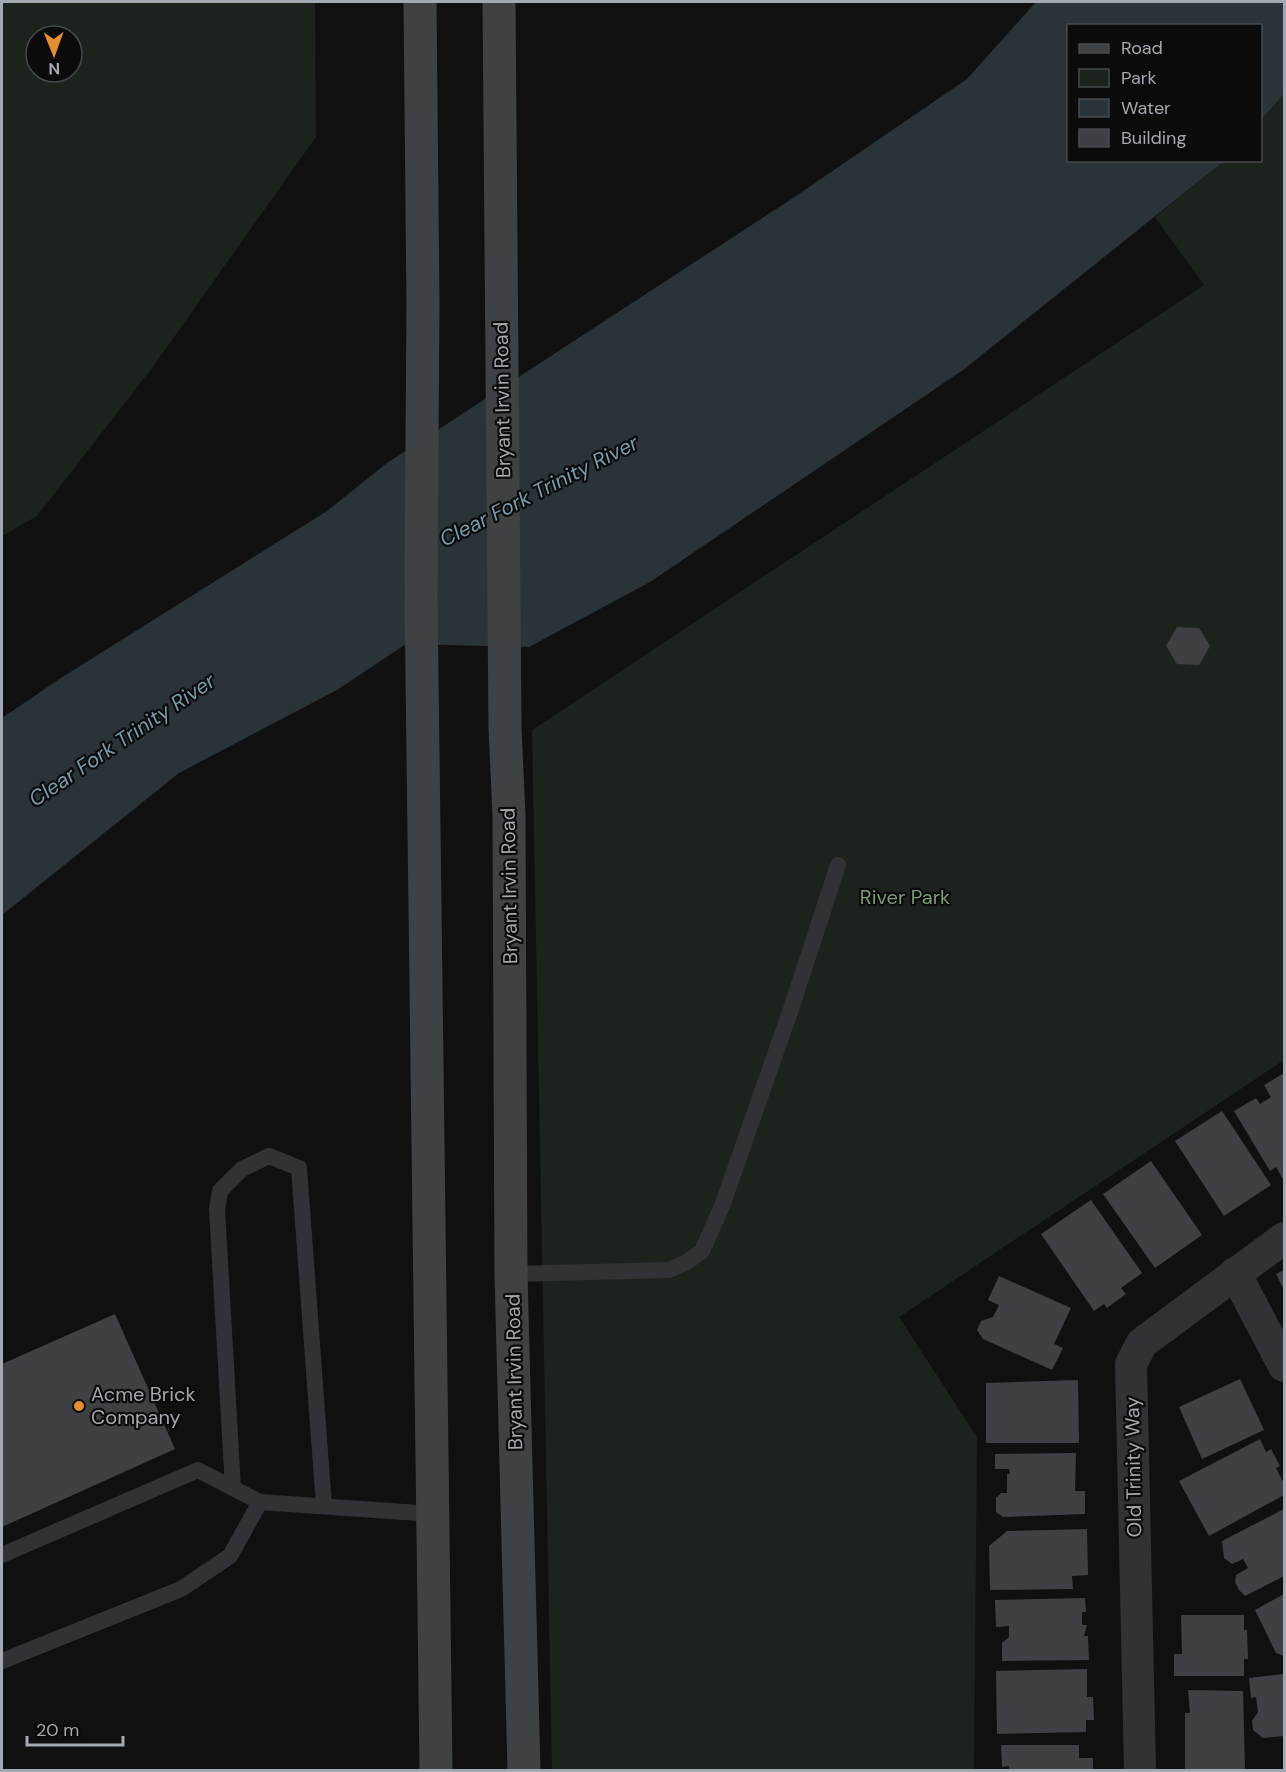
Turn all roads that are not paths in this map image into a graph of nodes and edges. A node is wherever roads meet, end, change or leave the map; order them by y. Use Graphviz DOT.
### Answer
graph roads {
  1 [pos="420,2"];
  2 [pos="498,2"];
  3 [pos="838,865"];
  4 [pos="1284,1238"];
  5 [pos="1235,1273"];
  6 [pos="512,1274"];
  7 [pos="1284,1366"];
  8 [pos="233,1488"];
  9 [pos="260,1502"];
  10 [pos="324,1506"];
  11 [pos="433,1514"];
  12 [pos="2,1555"];
  13 [pos="2,1661"];
  14 [pos="436,1770"];
  15 [pos="524,1770"];
  16 [pos="1140,1770"];
  1 -- 11 [label="main road"];
  2 -- 6 [label="main road, Bryant Irvin Road"];
  3 -- 6 [label="lane"];
  4 -- 5 [label="street, Old Trinity Way"];
  5 -- 7 [label="street"];
  5 -- 16 [label="street, Old Trinity Way"];
  6 -- 15 [label="main road, Bryant Irvin Road"];
  8 -- 9 [label="lane"];
  8 -- 10 [label="lane"];
  8 -- 12 [label="lane"];
  9 -- 10 [label="lane"];
  9 -- 13 [label="lane"];
  10 -- 11 [label="lane"];
  11 -- 14 [label="main road"];
}
